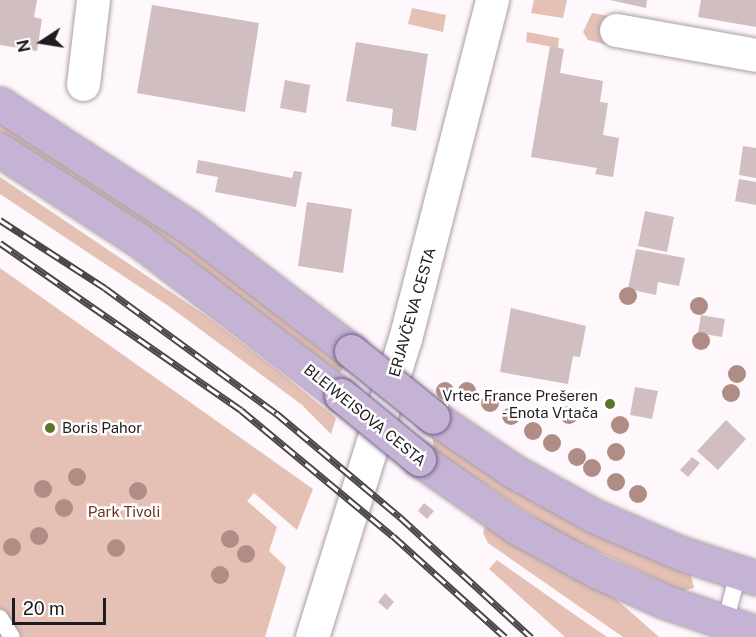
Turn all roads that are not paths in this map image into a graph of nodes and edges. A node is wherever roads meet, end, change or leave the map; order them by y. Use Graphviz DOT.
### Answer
graph roads {
  1 [pos="93,0"];
  2 [pos="492,0"];
  3 [pos="616,30"];
  4 [pos="756,55"];
  5 [pos="83,84"];
  6 [pos="0,104"];
  7 [pos="0,150"];
  8 [pos="747,576"];
  9 [pos="0,618"];
  10 [pos="315,628"];
  11 [pos="723,631"];
  12 [pos="756,633"];
  13 [pos="12,637"];
  1 -- 5 [label="main road"];
  2 -- 10 [label="main road, ERJAVČEVA CESTA"];
  3 -- 4 [label="main road"];
  6 -- 8 [label="main road, bridge"];
  7 -- 11 [label="main road, BLEIWEISOVA CESTA, bridge"];
  8 -- 11 [label="lane"];
  9 -- 13 [label="lane"];
  11 -- 12 [label="main road, BLEIWEISOVA CESTA"];
}
